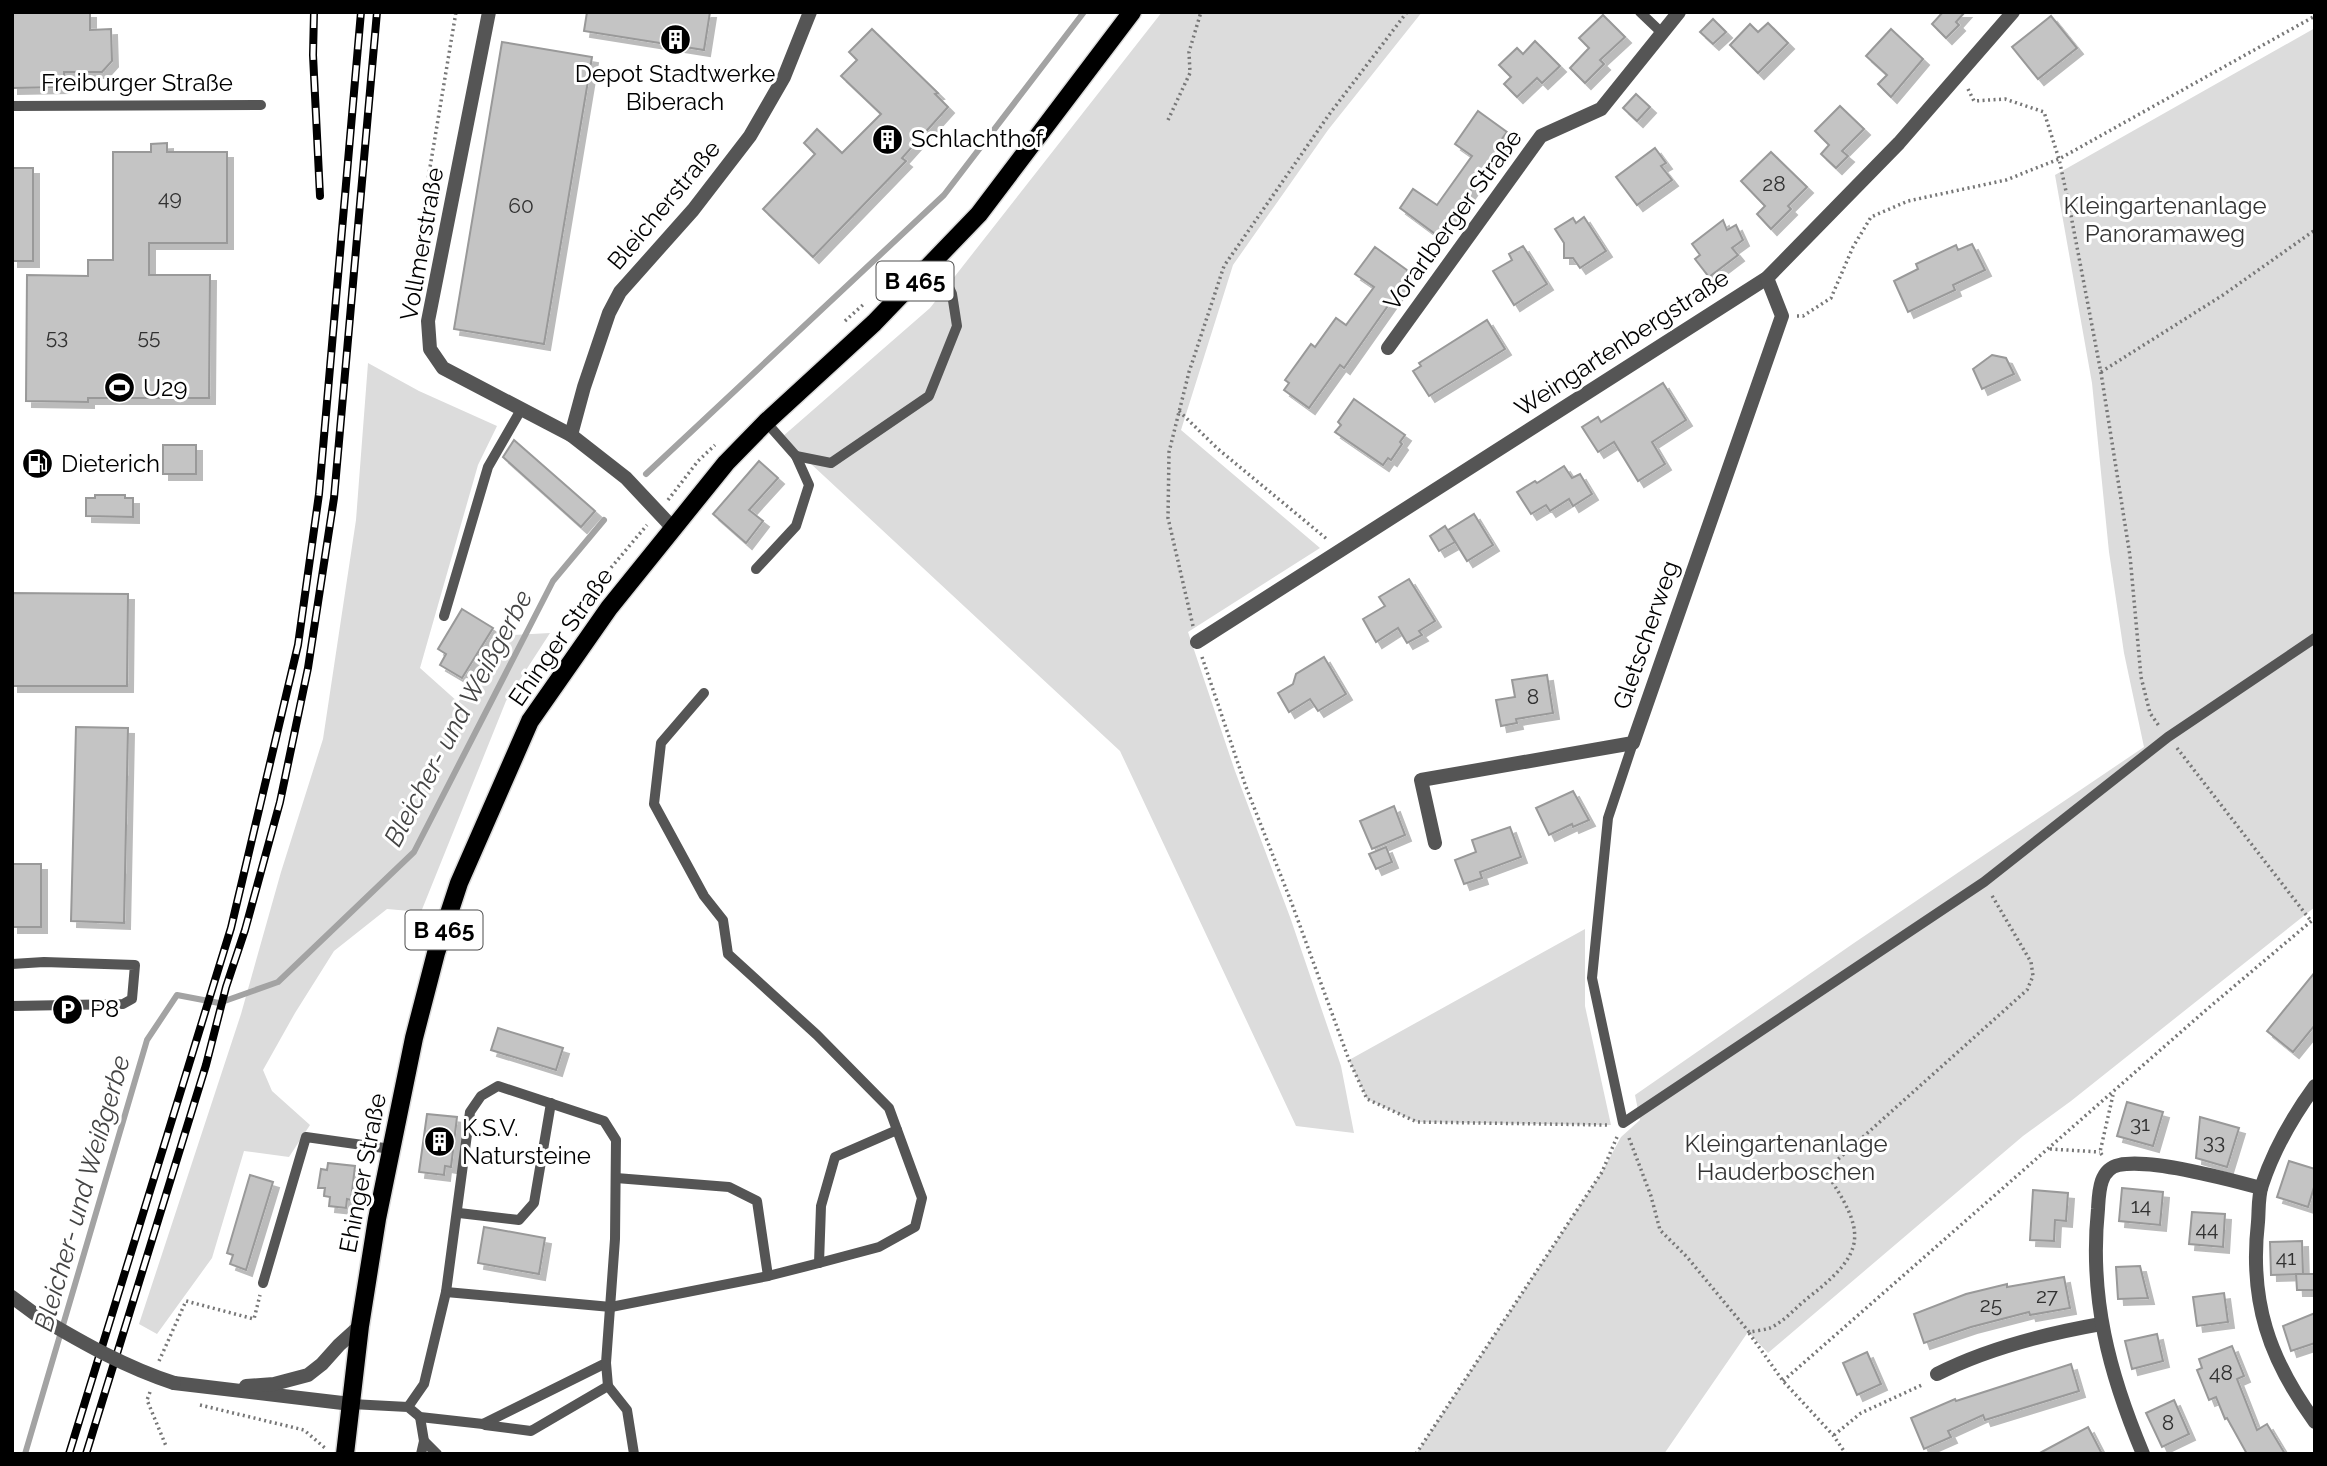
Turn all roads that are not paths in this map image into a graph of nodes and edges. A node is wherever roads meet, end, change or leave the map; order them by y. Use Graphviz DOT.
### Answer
graph roads {
  1 [pos="489,12"];
  2 [pos="810,12"];
  3 [pos="1132,12"];
  4 [pos="1640,12"];
  5 [pos="1679,12"];
  6 [pos="2013,12"];
  7 [pos="1662,33"];
  8 [pos="261,105"];
  9 [pos="12,106"];
  10 [pos="936,260"];
  11 [pos="1767,278"];
  12 [pos="1388,348"];
  13 [pos="522,408"];
  14 [pos="765,422"];
  15 [pos="571,435"];
  16 [pos="796,456"];
  17 [pos="672,527"];
  18 [pos="757,569"];
  19 [pos="443,616"];
  20 [pos="2315,638"];
  21 [pos="1197,642"];
  22 [pos="704,693"];
  23 [pos="1633,743"];
  24 [pos="1435,843"];
  25 [pos="12,964"];
  26 [pos="12,1006"];
  27 [pos="2315,1086"];
  28 [pos="551,1103"];
  29 [pos="897,1130"];
  30 [pos="391,1149"];
  31 [pos="616,1178"];
  32 [pos="2261,1188"];
  33 [pos="459,1213"];
  34 [pos="819,1263"];
  35 [pos="768,1276"];
  36 [pos="263,1283"];
  37 [pos="446,1292"];
  38 [pos="12,1297"];
  39 [pos="611,1307"];
  40 [pos="2101,1324"];
  41 [pos="360,1326"];
  42 [pos="606,1363"];
  43 [pos="1937,1374"];
  44 [pos="608,1386"];
  45 [pos="217,1388"];
  46 [pos="351,1404"];
  47 [pos="408,1408"];
  48 [pos="420,1417"];
  49 [pos="2315,1422"];
  50 [pos="483,1424"];
  51 [pos="424,1441"];
  52 [pos="345,1454"];
  53 [pos="422,1454"];
  54 [pos="437,1454"];
  55 [pos="634,1454"];
  56 [pos="2143,1454"];
  1 -- 13 [label="street, Vollmerstraße"];
  2 -- 15 [label="street, Bleicherstraße"];
  3 -- 10 [label="main road, Ehinger Straße / B 465"];
  4 -- 7 [label="lane"];
  5 -- 7 [label="street, Vorarlberger Straße"];
  6 -- 11 [label="street, Weingartenbergstraße"];
  7 -- 12 [label="street, Vorarlberger Straße"];
  8 -- 9 [label="lane, Freiburger Straße"];
  10 -- 14 [label="main road, Ehinger Straße / B 465"];
  10 -- 16 [label="lane"];
  11 -- 21 [label="street, Weingartenbergstraße"];
  11 -- 23 [label="street, Gletscherweg"];
  13 -- 15 [label="street, Vollmerstraße"];
  13 -- 19 [label="lane"];
  14 -- 16 [label="lane"];
  14 -- 17 [label="main road, Ehinger Straße / B 465"];
  15 -- 17 [label="street, Vollmerstraße"];
  16 -- 18 [label="lane"];
  17 -- 30 [label="main road, Ehinger Straße / B 465"];
  20 -- 23 [label="lane"];
  22 -- 29 [label="lane"];
  23 -- 24 [label="street, Gletscherweg"];
  25 -- 26 [label="lane"];
  27 -- 32 [label="street"];
  28 -- 31 [label="lane"];
  28 -- 33 [label="lane"];
  28 -- 33 [label="lane"];
  29 -- 34 [label="lane"];
  29 -- 34 [label="lane"];
  30 -- 36 [label="lane"];
  30 -- 41 [label="main road, Ehinger Straße / B 465"];
  31 -- 35 [label="lane"];
  31 -- 39 [label="lane"];
  32 -- 40 [label="street"];
  32 -- 49 [label="street"];
  33 -- 37 [label="lane"];
  34 -- 35 [label="lane"];
  35 -- 39 [label="lane"];
  37 -- 39 [label="lane"];
  37 -- 47 [label="lane"];
  38 -- 45 [label="street, bridge"];
  39 -- 42 [label="lane"];
  40 -- 43 [label="street"];
  40 -- 56 [label="street"];
  41 -- 45 [label="street"];
  41 -- 46 [label="main road, Ehinger Straße / B 465"];
  42 -- 44 [label="lane"];
  42 -- 50 [label="lane"];
  44 -- 50 [label="lane"];
  44 -- 55 [label="lane"];
  45 -- 46 [label="street"];
  46 -- 47 [label="lane"];
  46 -- 52 [label="main road, Ehinger Straße / B 465"];
  47 -- 48 [label="lane"];
  48 -- 50 [label="lane"];
  48 -- 51 [label="lane"];
  51 -- 53 [label="lane"];
  51 -- 54 [label="lane"];
}
